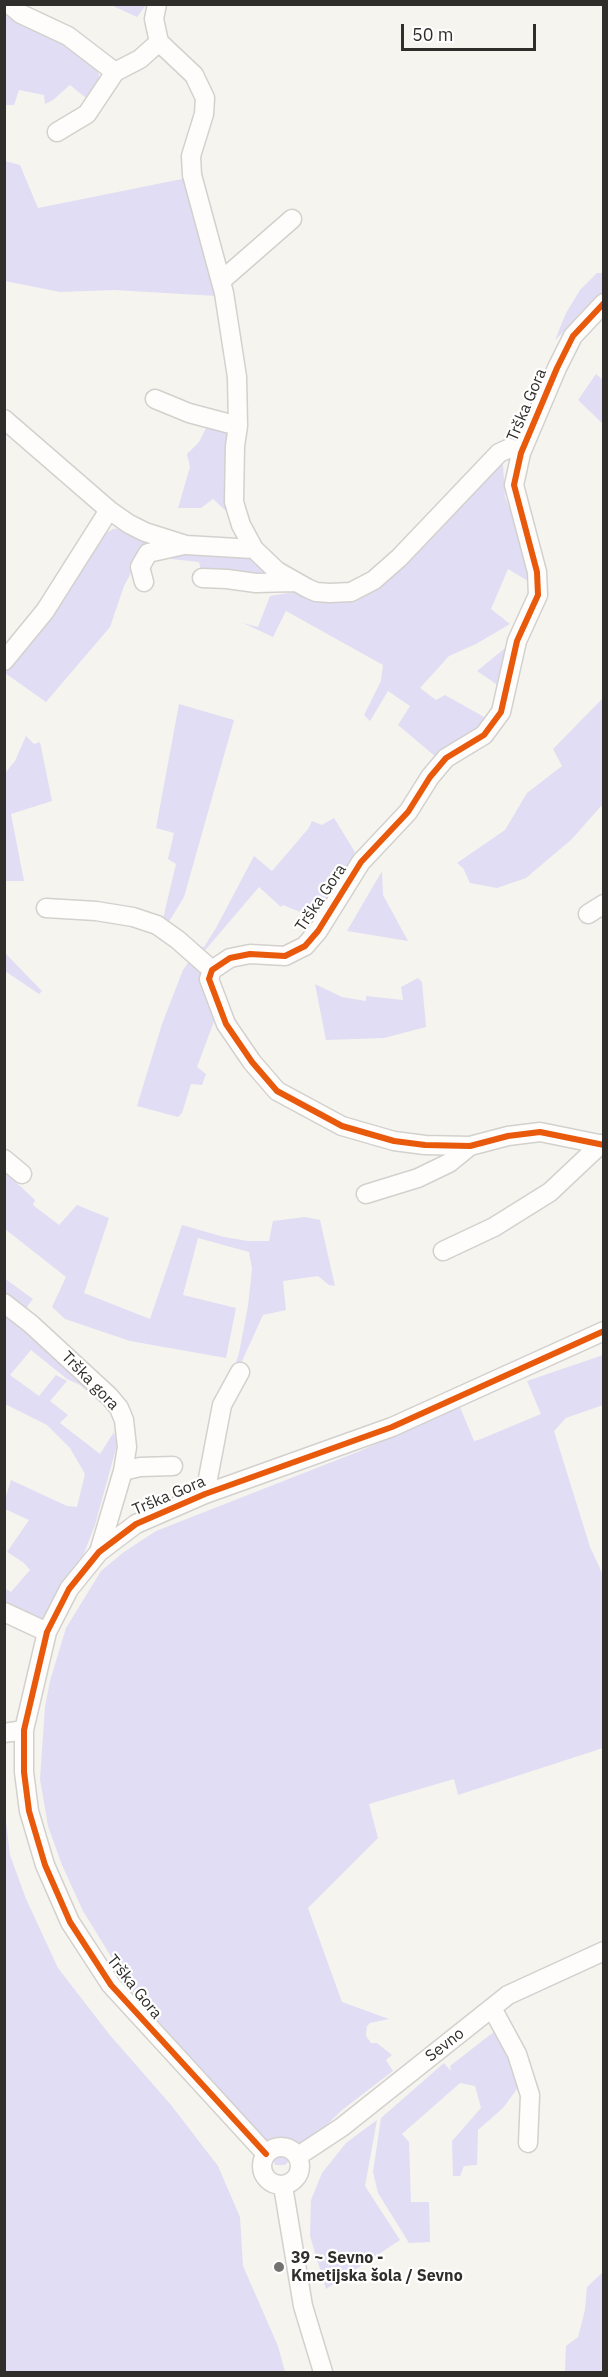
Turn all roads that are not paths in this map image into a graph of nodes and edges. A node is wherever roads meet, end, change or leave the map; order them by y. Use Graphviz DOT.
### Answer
graph roads {
  1 [pos="9,4"];
  2 [pos="157,4"];
  3 [pos="159,42"];
  4 [pos="115,72"];
  5 [pos="57,132"];
  6 [pos="292,219"];
  7 [pos="221,281"];
  8 [pos="603,303"];
  9 [pos="155,399"];
  10 [pos="4,419"];
  11 [pos="238,426"];
  12 [pos="521,453"];
  13 [pos="109,510"];
  14 [pos="186,545"];
  15 [pos="254,549"];
  16 [pos="202,578"];
  17 [pos="144,582"];
  18 [pos="294,582"];
  19 [pos="4,661"];
  20 [pos="603,904"];
  21 [pos="46,908"];
  22 [pos="588,914"];
  23 [pos="212,970"];
  24 [pos="602,1145"];
  25 [pos="470,1146"];
  26 [pos="4,1159"];
  27 [pos="22,1174"];
  28 [pos="366,1194"];
  29 [pos="443,1251"];
  30 [pos="4,1303"];
  31 [pos="603,1331"];
  32 [pos="240,1372"];
  33 [pos="173,1466"];
  34 [pos="123,1471"];
  35 [pos="205,1494"];
  36 [pos="99,1552"];
  37 [pos="4,1612"];
  38 [pos="47,1632"];
  39 [pos="24,1730"];
  40 [pos="4,1733"];
  41 [pos="603,1951"];
  42 [pos="492,2008"];
  43 [pos="528,2143"];
  44 [pos="266,2154"];
  45 [pos="298,2156"];
  46 [pos="282,2186"];
  47 [pos="323,2373"];
  1 -- 4 [label="street"];
  2 -- 3 [label="street"];
  3 -- 4 [label="street"];
  3 -- 7 [label="street"];
  4 -- 5 [label="street"];
  6 -- 7 [label="street"];
  7 -- 11 [label="street"];
  8 -- 12 [label="street, Trška Gora"];
  9 -- 11 [label="street"];
  10 -- 13 [label="street"];
  11 -- 15 [label="street"];
  12 -- 18 [label="street"];
  12 -- 23 [label="street, Trška Gora"];
  13 -- 14 [label="street"];
  13 -- 19 [label="street"];
  14 -- 15 [label="street"];
  14 -- 17 [label="street"];
  15 -- 18 [label="street"];
  16 -- 18 [label="street"];
  20 -- 22 [label="street"];
  21 -- 23 [label="street"];
  23 -- 25 [label="street"];
  24 -- 25 [label="street"];
  24 -- 29 [label="street"];
  25 -- 28 [label="street"];
  26 -- 27 [label="street"];
  30 -- 34 [label="street, Trška gora"];
  31 -- 35 [label="street, Trška Gora"];
  32 -- 35 [label="street"];
  33 -- 34 [label="street"];
  34 -- 36 [label="street, Trška gora"];
  35 -- 36 [label="street, Trška Gora"];
  36 -- 38 [label="street, Trška Gora"];
  37 -- 38 [label="street"];
  38 -- 39 [label="street, Trška Gora"];
  39 -- 40 [label="street"];
  39 -- 44 [label="street, Trška Gora"];
  41 -- 42 [label="street, Sevno"];
  42 -- 43 [label="street"];
  42 -- 45 [label="street, Sevno"];
  44 -- 45 [label="street"];
  44 -- 46 [label="street"];
  45 -- 46 [label="street"];
  46 -- 47 [label="street"];
}
